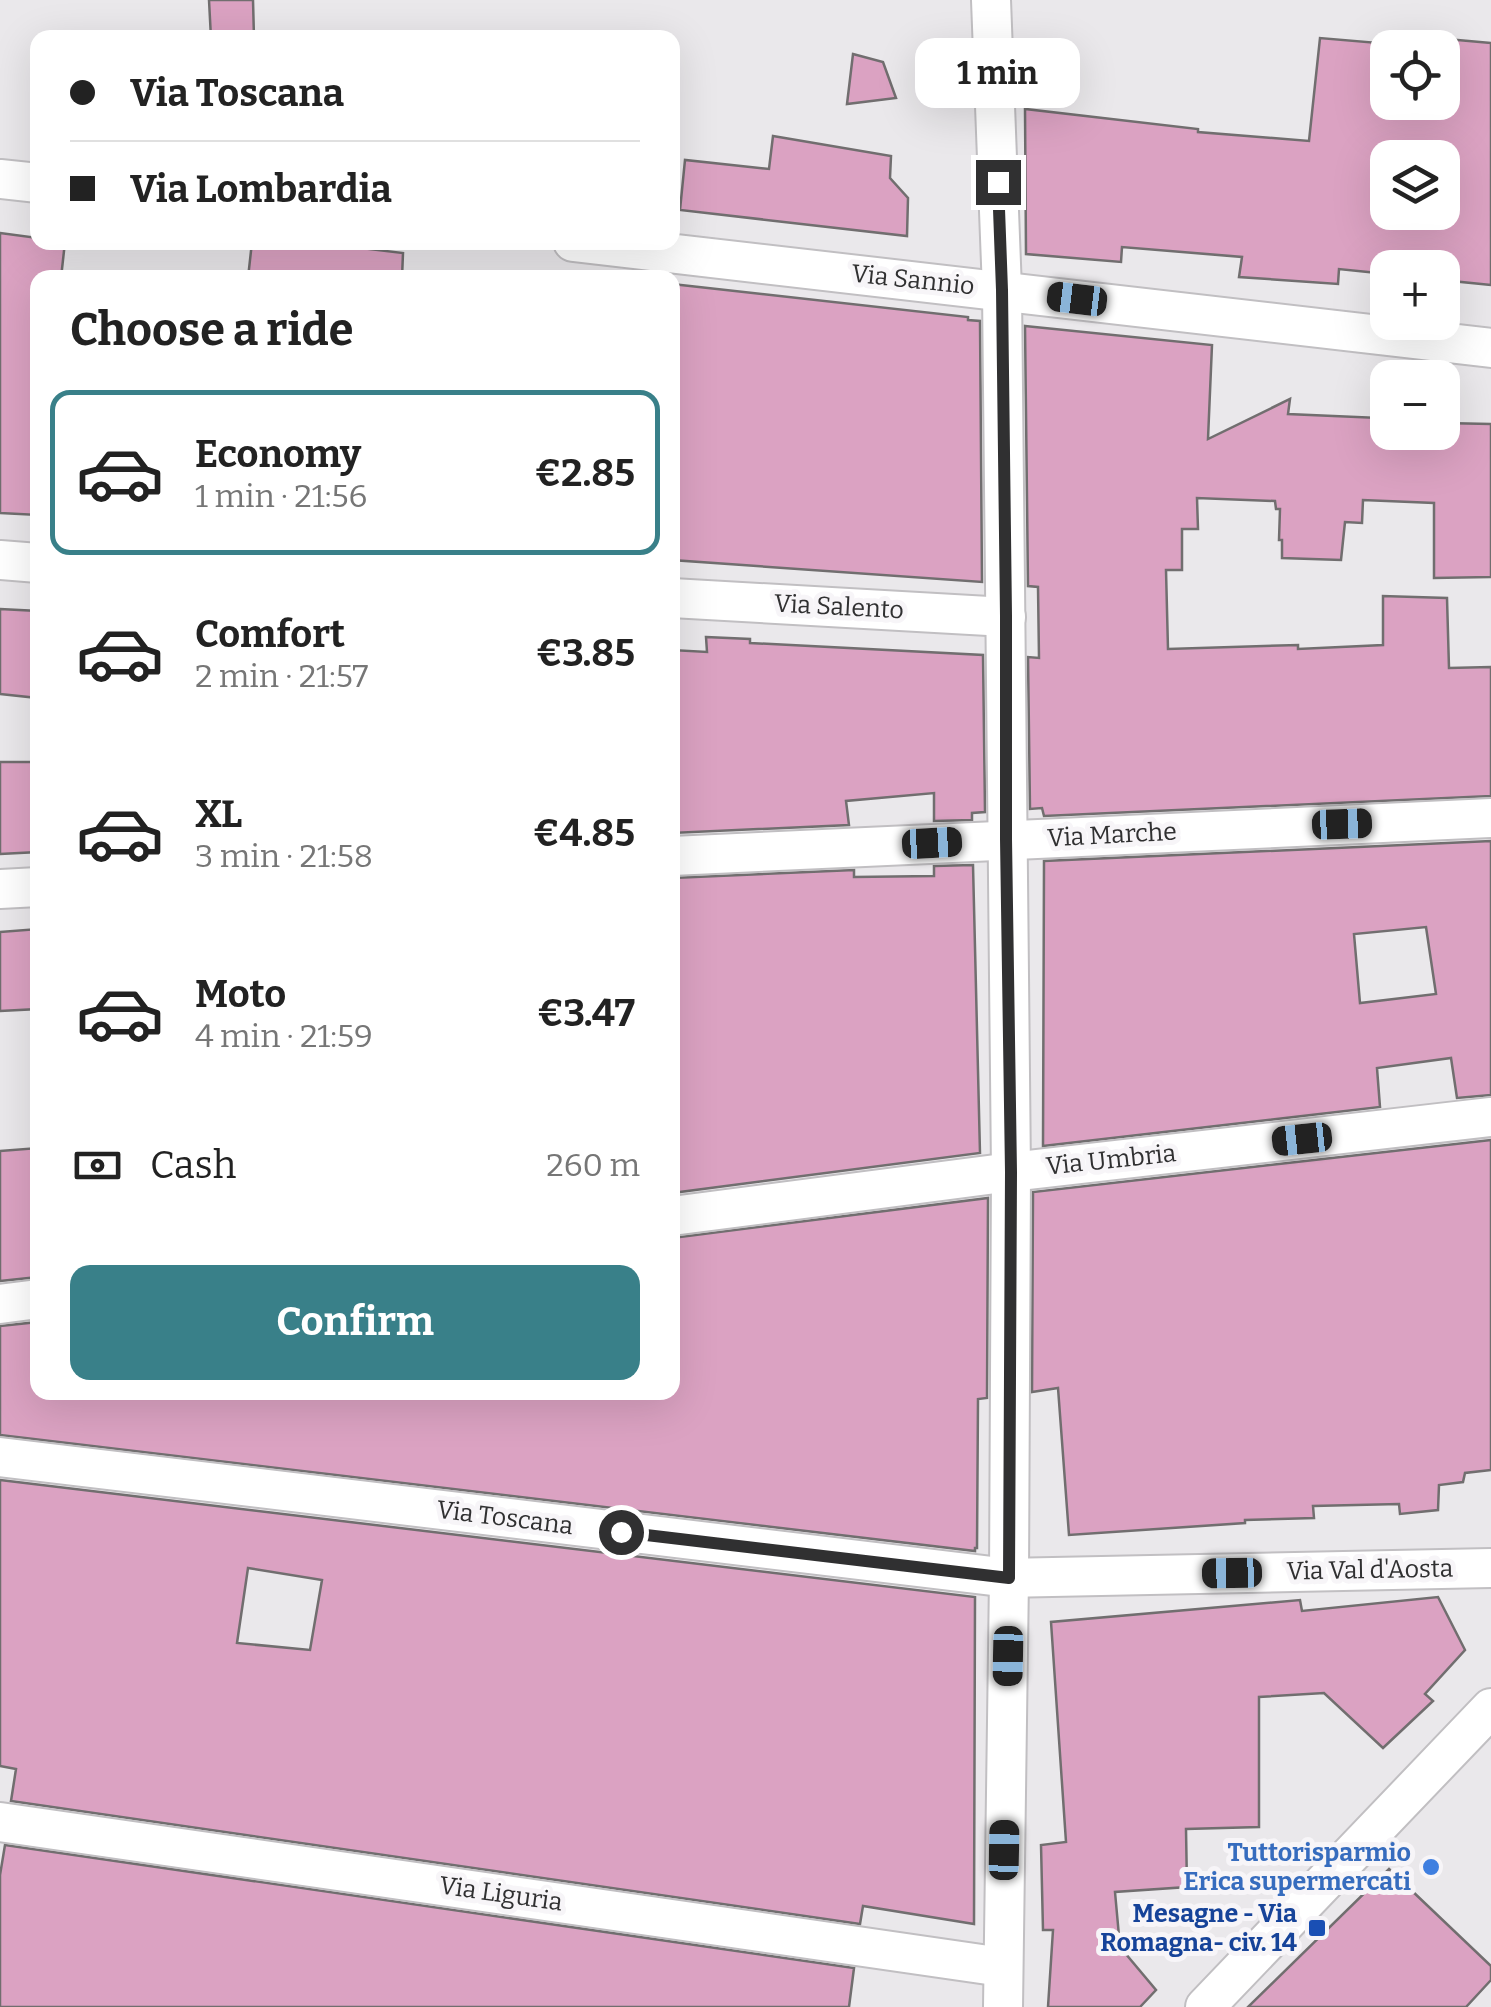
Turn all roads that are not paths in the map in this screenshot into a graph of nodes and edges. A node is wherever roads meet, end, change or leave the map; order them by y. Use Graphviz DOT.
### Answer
graph roads {
  1 [pos="991,0"];
  2 [pos="0,178"];
  3 [pos="30,182"];
  4 [pos="644,250"];
  5 [pos="1002,290"];
  6 [pos="1491,348"];
  7 [pos="0,560"];
  8 [pos="30,562"];
  9 [pos="680,598"];
  10 [pos="1006,616"];
  11 [pos="1491,818"];
  12 [pos="1006,839"];
  13 [pos="680,856"];
  14 [pos="30,887"];
  15 [pos="0,889"];
  16 [pos="1491,1117"];
  17 [pos="1011,1172"];
  18 [pos="680,1215"];
  19 [pos="30,1301"];
  20 [pos="0,1304"];
  21 [pos="0,1457"];
  22 [pos="1491,1568"];
  23 [pos="1009,1578"];
  24 [pos="1491,1708"];
  25 [pos="0,1822"];
  26 [pos="1002,1967"];
  27 [pos="1002,2007"];
  28 [pos="1205,2007"];
  1 -- 5 [label="street"];
  2 -- 3 [label="street"];
  4 -- 5 [label="street, Via Sannio"];
  5 -- 6 [label="street, Via Sannio"];
  5 -- 10 [label="street"];
  7 -- 8 [label="street"];
  9 -- 10 [label="street, Via Salento"];
  10 -- 12 [label="street"];
  11 -- 12 [label="street, Via Marche"];
  12 -- 13 [label="street, Via Marche"];
  12 -- 17 [label="street"];
  14 -- 15 [label="street"];
  16 -- 17 [label="street, Via Umbria"];
  17 -- 18 [label="street, Via Umbria"];
  17 -- 23 [label="street"];
  19 -- 20 [label="street"];
  21 -- 23 [label="street, Via Toscana"];
  22 -- 23 [label="street, Via Val d'Aosta"];
  23 -- 26 [label="street"];
  24 -- 28 [label="street"];
  25 -- 26 [label="street, Via Liguria"];
  26 -- 27 [label="street"];
}
